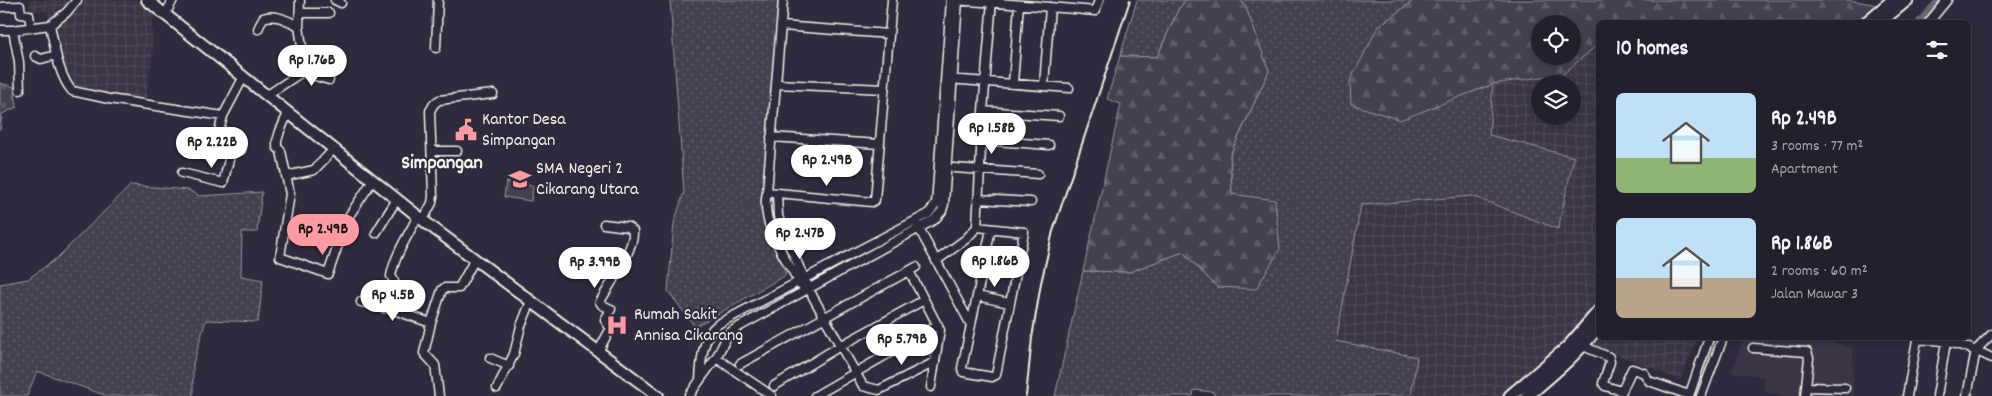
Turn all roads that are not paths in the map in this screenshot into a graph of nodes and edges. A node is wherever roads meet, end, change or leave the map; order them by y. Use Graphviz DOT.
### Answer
graph roads {
  1 [pos="77,0"];
  2 [pos="146,0"];
  3 [pos="173,0"];
  4 [pos="300,0"];
  5 [pos="438,0"];
  6 [pos="783,0"];
  7 [pos="892,0"];
  8 [pos="951,0"];
  9 [pos="958,0"];
  10 [pos="1099,0"];
  11 [pos="1893,0"];
  12 [pos="1907,0"];
  13 [pos="1947,0"];
  14 [pos="992,1"];
  15 [pos="1019,5"];
  16 [pos="0,7"];
  17 [pos="1050,7"];
  18 [pos="300,13"];
  19 [pos="329,13"];
  20 [pos="165,16"];
  21 [pos="1869,20"];
  22 [pos="1882,20"];
  23 [pos="1930,20"];
  24 [pos="50,24"];
  25 [pos="299,26"];
  26 [pos="781,26"];
  27 [pos="31,28"];
  28 [pos="258,29"];
  29 [pos="0,30"];
  30 [pos="13,30"];
  31 [pos="889,34"];
  32 [pos="436,48"];
  33 [pos="56,55"];
  34 [pos="35,56"];
  35 [pos="302,72"];
  36 [pos="243,78"];
  37 [pos="948,79"];
  38 [pos="329,80"];
  39 [pos="986,82"];
  40 [pos="1013,83"];
  41 [pos="776,84"];
  42 [pos="1044,85"];
  43 [pos="1069,88"];
  44 [pos="884,89"];
  45 [pos="20,90"];
  46 [pos="493,94"];
  47 [pos="266,96"];
  48 [pos="983,111"];
  49 [pos="288,113"];
  50 [pos="223,116"];
  51 [pos="1059,116"];
  52 [pos="772,137"];
  53 [pos="982,140"];
  54 [pos="879,144"];
  55 [pos="215,145"];
  56 [pos="1048,145"];
  57 [pos="232,148"];
  58 [pos="334,149"];
  59 [pos="241,150"];
  60 [pos="432,151"];
  61 [pos="457,151"];
  62 [pos="943,152"];
  63 [pos="213,154"];
  64 [pos="954,168"];
  65 [pos="980,170"];
  66 [pos="182,173"];
  67 [pos="1038,174"];
  68 [pos="286,176"];
  69 [pos="373,180"];
  70 [pos="767,192"];
  71 [pos="777,193"];
  72 [pos="397,199"];
  73 [pos="978,199"];
  74 [pos="1031,202"];
  75 [pos="421,218"];
  76 [pos="915,221"];
  77 [pos="604,224"];
  78 [pos="977,227"];
  79 [pos="919,229"];
  80 [pos="992,229"];
  81 [pos="376,233"];
  82 [pos="474,259"];
  83 [pos="936,261"];
  84 [pos="802,280"];
  85 [pos="807,289"];
  86 [pos="976,296"];
  87 [pos="924,300"];
  88 [pos="531,301"];
  89 [pos="361,302"];
  90 [pos="1009,303"];
  91 [pos="384,308"];
  92 [pos="1596,314"];
  93 [pos="825,317"];
  94 [pos="431,323"];
  95 [pos="938,325"];
  96 [pos="971,325"];
  97 [pos="1596,330"];
  98 [pos="1992,334"];
  99 [pos="1709,340"];
  100 [pos="1722,340"];
  101 [pos="1917,340"];
  102 [pos="1927,340"];
  103 [pos="1946,342"];
  104 [pos="840,346"];
  105 [pos="1583,346"];
  106 [pos="1753,348"];
  107 [pos="1976,350"];
  108 [pos="598,352"];
  109 [pos="490,358"];
  110 [pos="716,358"];
  111 [pos="1992,358"];
  112 [pos="935,362"];
  113 [pos="740,364"];
  114 [pos="509,366"];
  115 [pos="855,372"];
  116 [pos="700,380"];
  117 [pos="774,386"];
  118 [pos="931,387"];
  119 [pos="1806,387"];
  120 [pos="497,388"];
  121 [pos="1699,388"];
  122 [pos="1845,388"];
  123 [pos="651,394"];
  124 [pos="438,396"];
  125 [pos="689,396"];
  126 [pos="772,396"];
  127 [pos="815,396"];
  128 [pos="1510,396"];
  129 [pos="1527,396"];
  130 [pos="1689,396"];
  131 [pos="1805,396"];
  132 [pos="1907,396"];
  133 [pos="1937,396"];
  134 [pos="1967,396"];
  1 -- 24 [label="street"];
  2 -- 20 [label="main road"];
  3 -- 20 [label="street"];
  4 -- 18 [label="street"];
  5 -- 32 [label="street"];
  6 -- 26 [label="street"];
  7 -- 31 [label="street"];
  8 -- 9 [label="street"];
  8 -- 37 [label="street"];
  9 -- 14 [label="street"];
  9 -- 37 [label="street"];
  10 -- 17 [label="street"];
  11 -- 21 [label="highway"];
  12 -- 22 [label="highway"];
  13 -- 23 [label="street"];
  14 -- 15 [label="street"];
  14 -- 39 [label="street"];
  15 -- 17 [label="street"];
  15 -- 40 [label="street"];
  16 -- 27 [label="street"];
  17 -- 42 [label="street"];
  18 -- 19 [label="street"];
  18 -- 25 [label="street"];
  20 -- 36 [label="main road"];
  24 -- 27 [label="street"];
  24 -- 33 [label="street"];
  25 -- 28 [label="street"];
  25 -- 35 [label="street"];
  26 -- 31 [label="street"];
  26 -- 41 [label="street"];
  27 -- 30 [label="street"];
  29 -- 30 [label="street"];
  30 -- 45 [label="street"];
  31 -- 44 [label="street"];
  33 -- 34 [label="street"];
  33 -- 50 [label="street"];
  35 -- 38 [label="street"];
  35 -- 47 [label="street"];
  36 -- 47 [label="main road"];
  36 -- 50 [label="street"];
  37 -- 39 [label="street"];
  37 -- 62 [label="street"];
  39 -- 40 [label="street"];
  39 -- 48 [label="street"];
  40 -- 42 [label="street"];
  41 -- 44 [label="street"];
  41 -- 52 [label="street"];
  42 -- 43 [label="street"];
  44 -- 54 [label="street"];
  46 -- 60 [label="street"];
  47 -- 49 [label="main road"];
  48 -- 51 [label="street"];
  48 -- 53 [label="street"];
  49 -- 58 [label="main road"];
  49 -- 68 [label="street"];
  50 -- 55 [label="street"];
  52 -- 54 [label="street"];
  52 -- 70 [label="street"];
  53 -- 56 [label="street"];
  53 -- 65 [label="street"];
  54 -- 71 [label="street"];
  55 -- 57 [label="street"];
  55 -- 63 [label="street"];
  57 -- 59 [label="street"];
  57 -- 66 [label="street"];
  58 -- 68 [label="street"];
  58 -- 69 [label="main road"];
  60 -- 61 [label="street"];
  60 -- 75 [label="street"];
  62 -- 76 [label="street"];
  62 -- 79 [label="street"];
  64 -- 65 [label="street"];
  65 -- 67 [label="street"];
  65 -- 73 [label="street"];
  68 -- 69 [label="street"];
  69 -- 72 [label="main road"];
  70 -- 71 [label="street"];
  70 -- 84 [label="street"];
  71 -- 84 [label="street"];
  72 -- 75 [label="main road"];
  72 -- 81 [label="street"];
  73 -- 74 [label="street"];
  73 -- 78 [label="street"];
  75 -- 82 [label="main road"];
  75 -- 91 [label="street"];
  76 -- 79 [label="street"];
  76 -- 84 [label="street"];
  77 -- 108 [label="street"];
  78 -- 80 [label="street"];
  78 -- 83 [label="street"];
  79 -- 83 [label="street"];
  79 -- 85 [label="street"];
  80 -- 86 [label="street"];
  80 -- 90 [label="street"];
  82 -- 88 [label="main road"];
  82 -- 94 [label="street"];
  83 -- 96 [label="street"];
  84 -- 85 [label="street"];
  84 -- 116 [label="street"];
  85 -- 93 [label="street"];
  85 -- 110 [label="street"];
  86 -- 90 [label="street"];
  86 -- 96 [label="street"];
  87 -- 93 [label="street"];
  87 -- 95 [label="street"];
  87 -- 104 [label="street"];
  88 -- 108 [label="main road"];
  88 -- 114 [label="street"];
  89 -- 91 [label="street"];
  90 -- 96 [label="street"];
  91 -- 94 [label="street"];
  92 -- 128 [label="highway"];
  93 -- 104 [label="street"];
  93 -- 113 [label="street"];
  94 -- 124 [label="street"];
  95 -- 112 [label="street"];
  95 -- 115 [label="street"];
  97 -- 105 [label="highway"];
  98 -- 107 [label="street"];
  99 -- 121 [label="street"];
  100 -- 121 [label="street"];
  101 -- 132 [label="street"];
  102 -- 103 [label="street"];
  103 -- 107 [label="street"];
  103 -- 133 [label="street"];
  104 -- 115 [label="street"];
  104 -- 117 [label="street"];
  105 -- 129 [label="highway"];
  105 -- 130 [label="street"];
  106 -- 119 [label="street"];
  107 -- 111 [label="street"];
  107 -- 134 [label="street"];
  108 -- 123 [label="main road"];
  109 -- 114 [label="street"];
  110 -- 116 [label="street"];
  110 -- 126 [label="street"];
  112 -- 115 [label="street"];
  112 -- 118 [label="street"];
  114 -- 120 [label="street"];
  115 -- 127 [label="street"];
  116 -- 125 [label="street"];
  119 -- 122 [label="street"];
  119 -- 131 [label="street"];
  121 -- 130 [label="street"];
}
